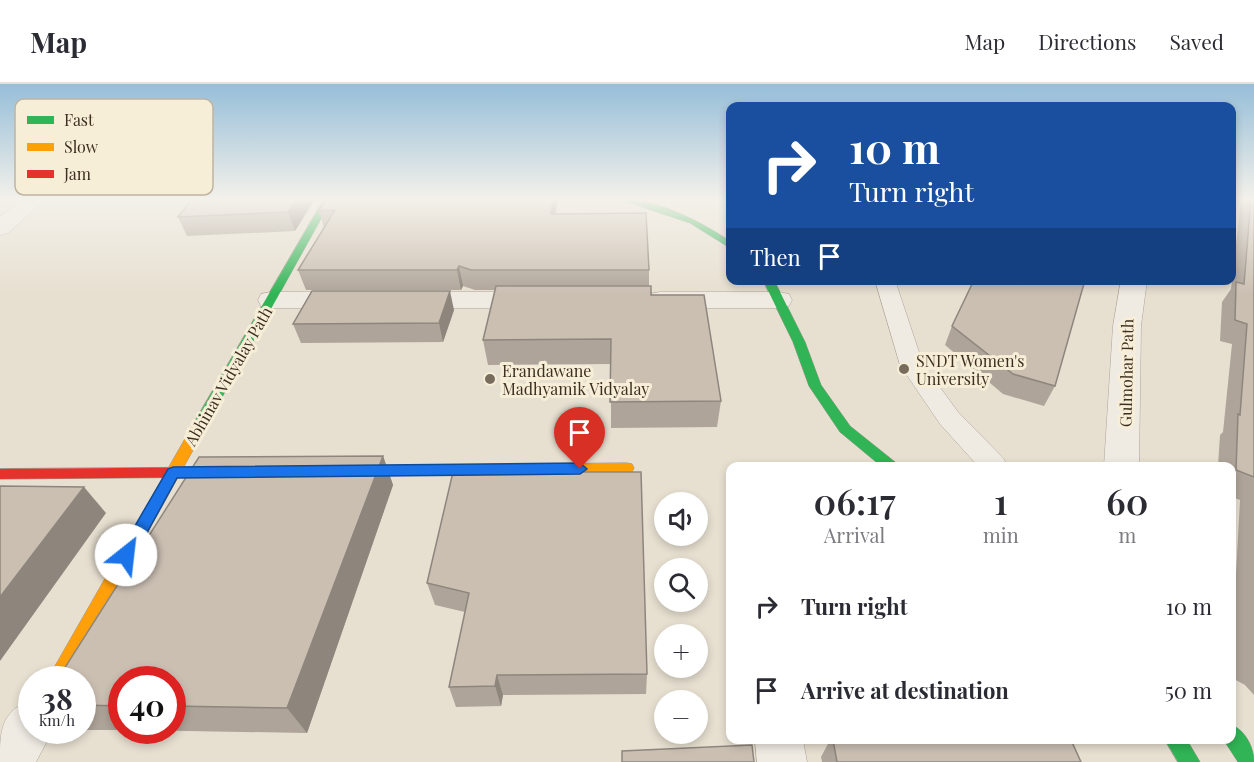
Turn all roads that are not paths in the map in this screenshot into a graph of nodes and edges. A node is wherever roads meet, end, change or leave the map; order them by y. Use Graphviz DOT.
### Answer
graph roads {
  1 [pos="310,231"];
  2 [pos="708,231"];
  3 [pos="726,242"];
  4 [pos="887,285"];
  5 [pos="1133,285"];
  6 [pos="773,290"];
  7 [pos="271,300"];
  8 [pos="566,300"];
  9 [pos="637,300"];
  10 [pos="885,462"];
  11 [pos="990,462"];
  12 [pos="1122,462"];
  13 [pos="627,468"];
  14 [pos="328,471"];
  15 [pos="173,472"];
  16 [pos="245,472"];
  17 [pos="0,474"];
  18 [pos="64,666"];
  19 [pos="1236,741"];
  20 [pos="20,744"];
  21 [pos="780,744"];
  22 [pos="1178,744"];
  23 [pos="9,762"];
  24 [pos="782,762"];
  25 [pos="1190,762"];
  26 [pos="1250,762"];
  1 -- 7 [label="street, Abhinav Vidyalay Path"];
  2 -- 3 [label="street"];
  4 -- 11 [label="lane"];
  5 -- 12 [label="street, Gulmohar Path"];
  6 -- 9 [label="street"];
  6 -- 10 [label="street"];
  7 -- 8 [label="street"];
  7 -- 15 [label="street, Abhinav Vidyalay Path"];
  13 -- 14 [label="street"];
  15 -- 16 [label="street"];
  15 -- 17 [label="street"];
  15 -- 18 [label="street, Abhinav Vidyalay Path"];
  19 -- 26 [label="street"];
  20 -- 23 [label="street"];
  21 -- 24 [label="street"];
  22 -- 25 [label="street"];
}
